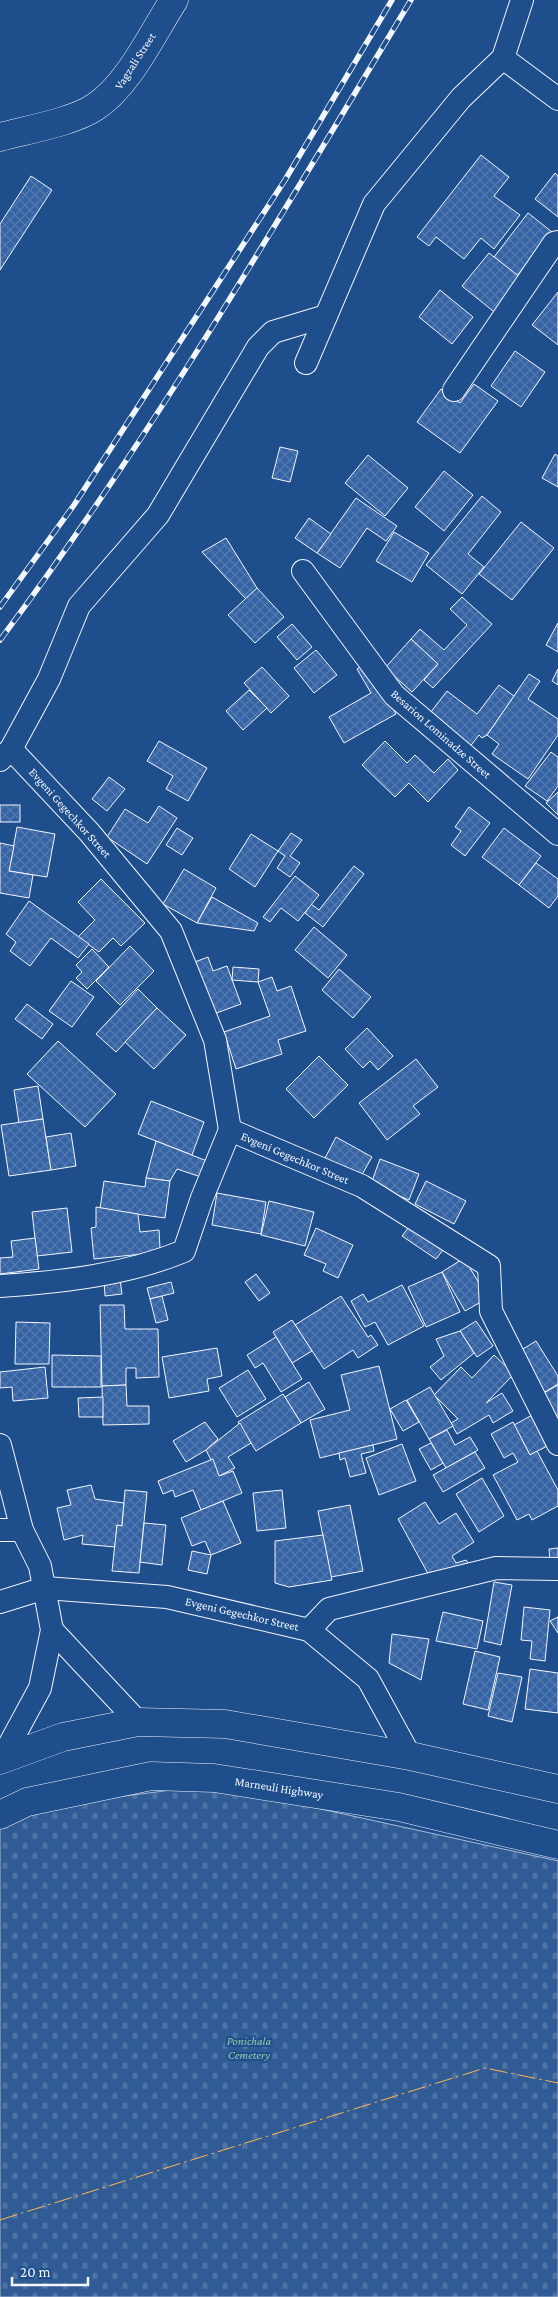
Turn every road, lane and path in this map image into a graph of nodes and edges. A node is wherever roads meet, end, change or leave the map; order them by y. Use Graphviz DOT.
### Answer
graph roads {
  1 [pos="174,0"];
  2 [pos="522,0"];
  3 [pos="503,58"];
  4 [pos="558,99"];
  5 [pos="0,137"];
  6 [pos="558,242"];
  7 [pos="326,316"];
  8 [pos="306,363"];
  9 [pos="454,390"];
  10 [pos="304,571"];
  11 [pos="5,754"];
  12 [pos="558,834"];
  13 [pos="230,1130"];
  14 [pos="0,1286"];
  15 [pos="558,1444"];
  16 [pos="0,1445"];
  17 [pos="0,1530"];
  18 [pos="22,1530"];
  19 [pos="558,1569"];
  20 [pos="46,1588"];
  21 [pos="0,1602"];
  22 [pos="52,1630"];
  23 [pos="309,1630"];
  24 [pos="138,1722"];
  25 [pos="410,1756"];
  26 [pos="0,1760"];
  27 [pos="558,1788"];
  28 [pos="0,1815"];
  29 [pos="558,1845"];
  1 -- 5 [label="main road, Vagzali Street"];
  2 -- 3 [label="street"];
  3 -- 4 [label="street"];
  3 -- 7 [label="street"];
  6 -- 9 [label="street"];
  7 -- 8 [label="street"];
  7 -- 11 [label="street"];
  10 -- 12 [label="street, Besarion Lominadze Street"];
  11 -- 13 [label="street, Evgeni Gegechkor Street"];
  13 -- 14 [label="street"];
  13 -- 15 [label="street, Evgeni Gegechkor Street"];
  16 -- 18 [label="street"];
  17 -- 18 [label="street"];
  18 -- 20 [label="street"];
  19 -- 23 [label="street, Evgeni Gegechkor Street"];
  20 -- 21 [label="street"];
  20 -- 22 [label="street"];
  20 -- 23 [label="street, Evgeni Gegechkor Street"];
  22 -- 24 [label="street"];
  22 -- 26 [label="street"];
  23 -- 25 [label="street"];
  24 -- 25 [label="main road"];
  24 -- 26 [label="main road"];
  25 -- 27 [label="main road"];
  28 -- 29 [label="main road, Marneuli Highway"];
}
